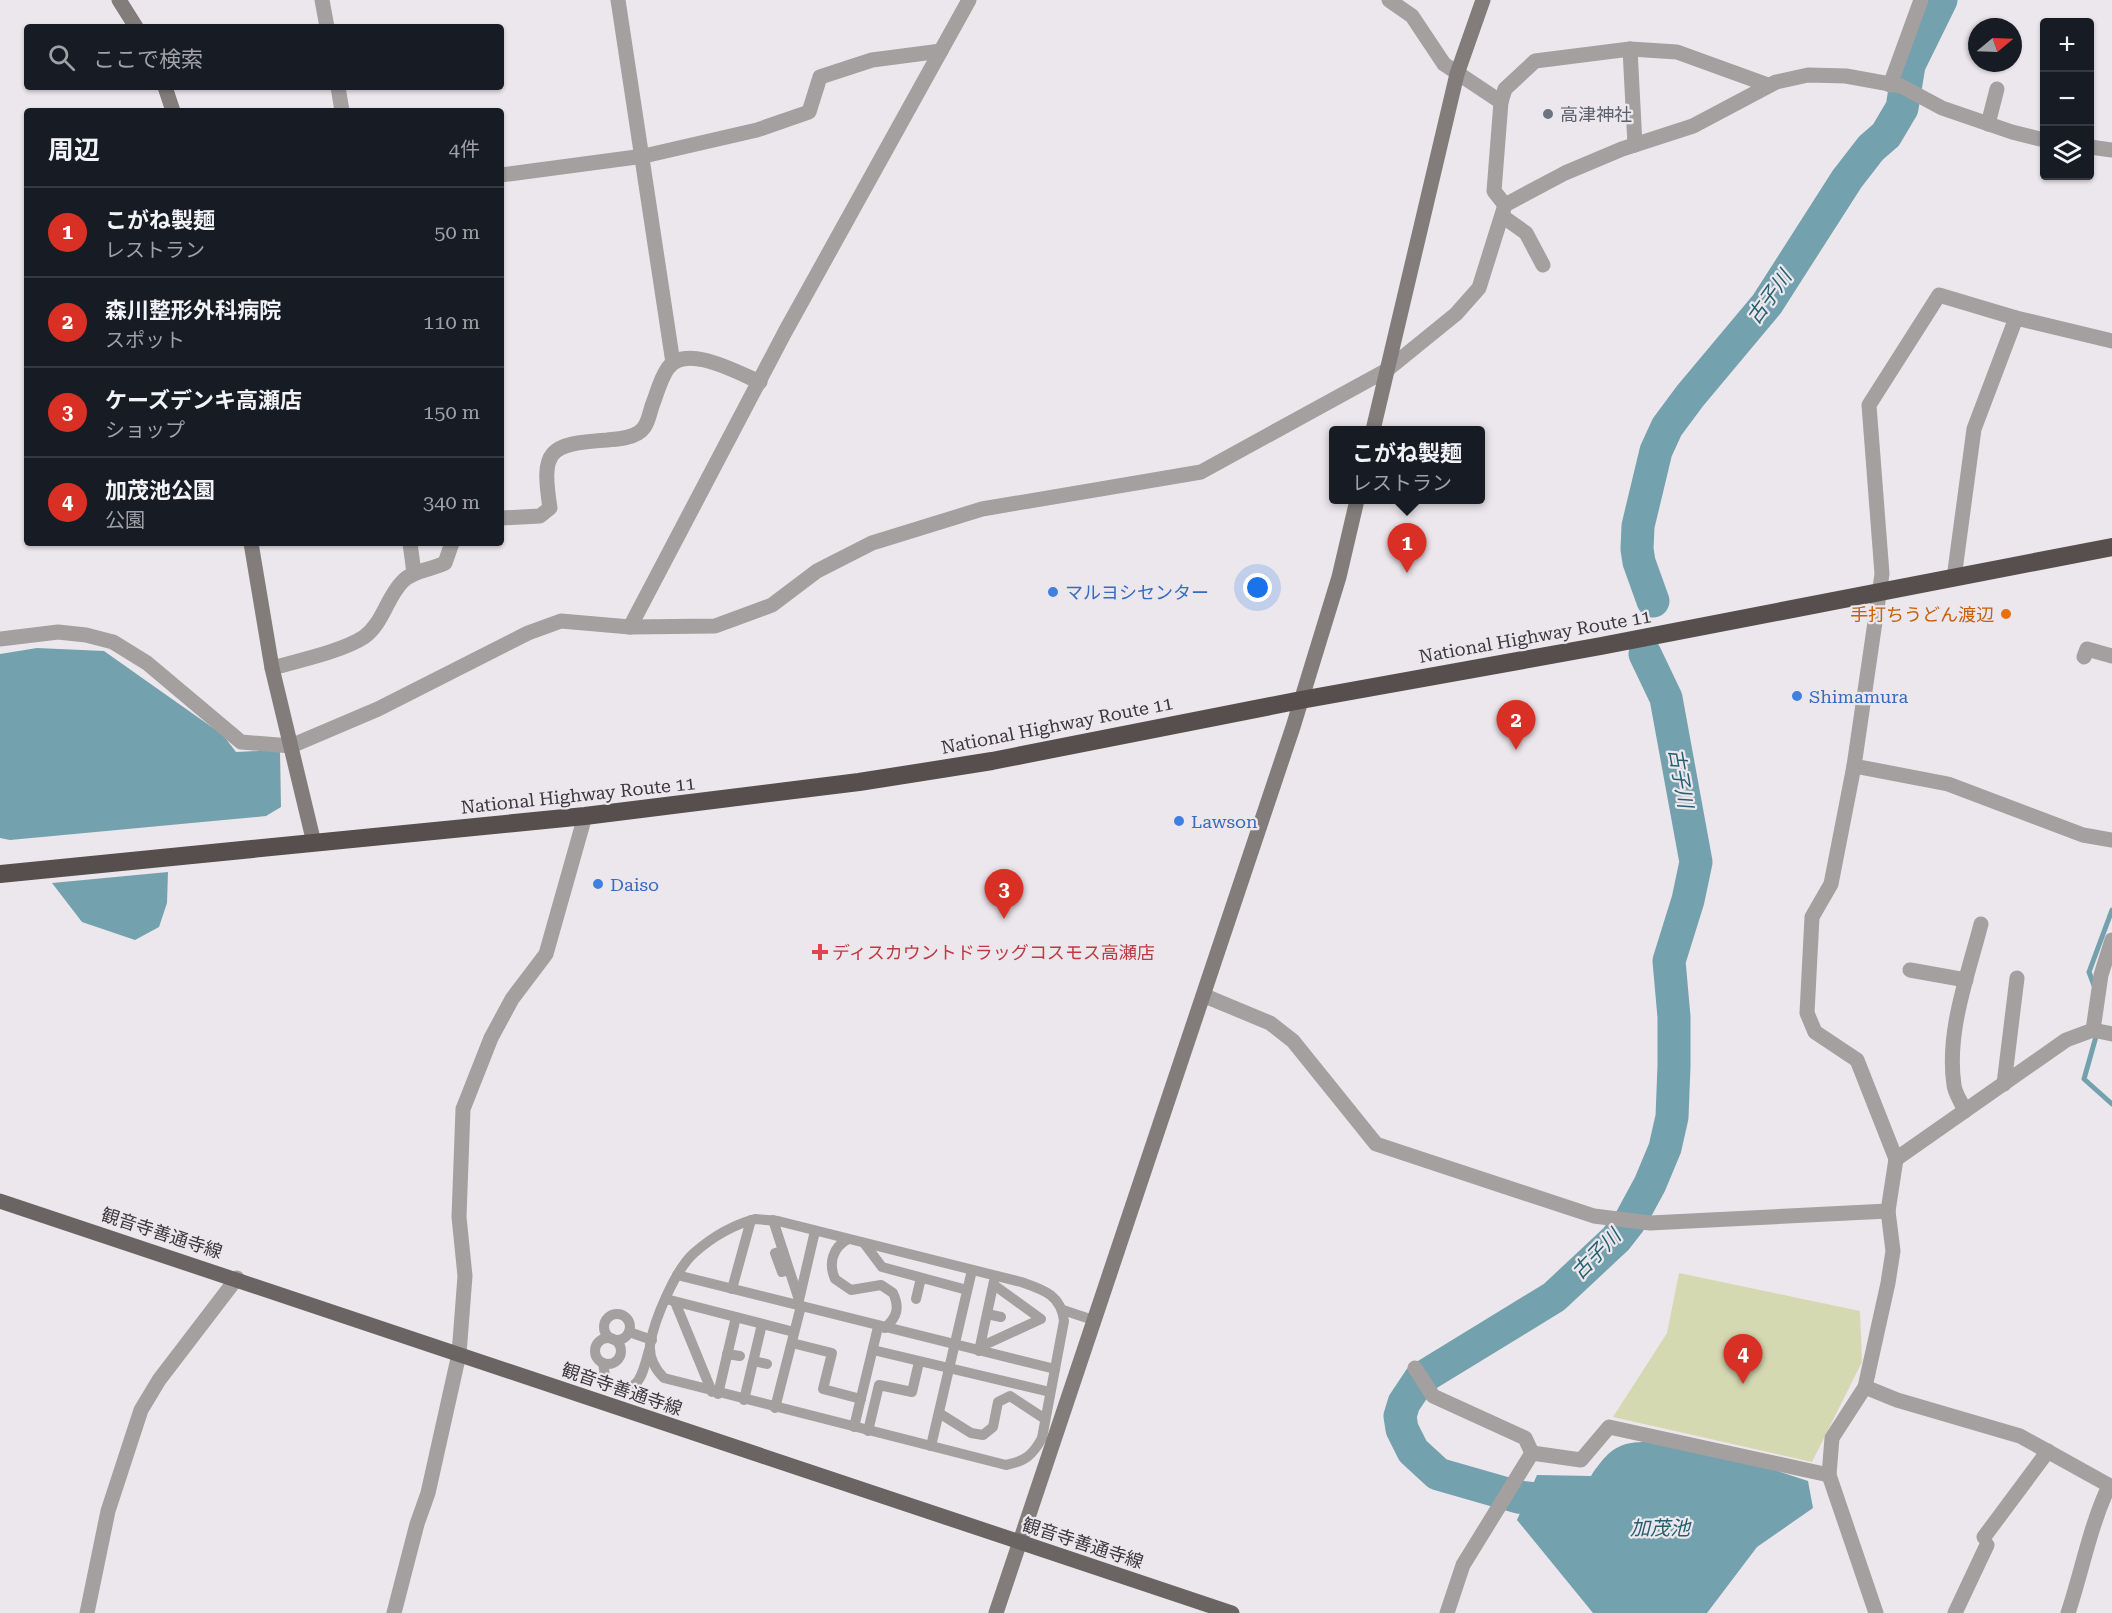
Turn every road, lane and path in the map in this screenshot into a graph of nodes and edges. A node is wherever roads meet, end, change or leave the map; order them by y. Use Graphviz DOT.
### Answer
graph roads {
  1 [pos="119,0"];
  2 [pos="322,0"];
  3 [pos="618,0"];
  4 [pos="969,0"];
  5 [pos="1389,0"];
  6 [pos="1483,0"];
  7 [pos="1921,0"];
  8 [pos="134,24"];
  9 [pos="326,24"];
  10 [pos="1629,50"];
  11 [pos="941,51"];
  12 [pos="1457,74"];
  13 [pos="1768,85"];
  14 [pos="1890,85"];
  15 [pos="1997,89"];
  16 [pos="166,90"];
  17 [pos="338,90"];
  18 [pos="1501,102"];
  19 [pos="172,108"];
  20 [pos="342,108"];
  21 [pos="1988,124"];
  22 [pos="2040,139"];
  23 [pos="1635,145"];
  24 [pos="2094,148"];
  25 [pos="2112,150"];
  26 [pos="644,156"];
  27 [pos="504,175"];
  28 [pos="1503,210"];
  29 [pos="1543,265"];
  30 [pos="2016,318"];
  31 [pos="2112,341"];
  32 [pos="673,363"];
  33 [pos="1387,370"];
  34 [pos="760,382"];
  35 [pos="1374,426"];
  36 [pos="1356,504"];
  37 [pos="504,518"];
  38 [pos="252,546"];
  39 [pos="410,546"];
  40 [pos="451,546"];
  41 [pos="2112,547"];
  42 [pos="414,573"];
  43 [pos="1954,578"];
  44 [pos="630,627"];
  45 [pos="0,639"];
  46 [pos="2112,656"];
  47 [pos="2084,657"];
  48 [pos="272,668"];
  49 [pos="1301,700"];
  50 [pos="291,746"];
  51 [pos="1854,766"];
  52 [pos="585,816"];
  53 [pos="2112,840"];
  54 [pos="314,843"];
  55 [pos="0,874"];
  56 [pos="1981,924"];
  57 [pos="2112,940"];
  58 [pos="1910,970"];
  59 [pos="2017,978"];
  60 [pos="1966,981"];
  61 [pos="1205,996"];
  62 [pos="2094,1030"];
  63 [pos="2112,1034"];
  64 [pos="2004,1084"];
  65 [pos="1965,1111"];
  66 [pos="1896,1159"];
  67 [pos="0,1201"];
  68 [pos="1888,1211"];
  69 [pos="751,1220"];
  70 [pos="773,1221"];
  71 [pos="815,1231"];
  72 [pos="848,1239"];
  73 [pos="864,1243"];
  74 [pos="972,1270"];
  75 [pos="677,1275"];
  76 [pos="237,1278"];
  77 [pos="921,1278"];
  78 [pos="994,1280"];
  79 [pos="732,1289"];
  80 [pos="968,1290"];
  81 [pos="916,1299"];
  82 [pos="670,1300"];
  83 [pos="799,1304"];
  84 [pos="1063,1310"];
  85 [pos="987,1314"];
  86 [pos="736,1317"];
  87 [pos="1001,1317"];
  88 [pos="1096,1321"];
  89 [pos="762,1324"];
  90 [pos="882,1327"];
  91 [pos="629,1332"];
  92 [pos="793,1337"];
  93 [pos="613,1339"];
  94 [pos="651,1343"];
  95 [pos="955,1346"];
  96 [pos="980,1349"];
  97 [pos="873,1350"];
  98 [pos="727,1353"];
  99 [pos="459,1354"];
  100 [pos="740,1356"];
  101 [pos="754,1361"];
  102 [pos="919,1362"];
  103 [pos="603,1363"];
  104 [pos="767,1364"];
  105 [pos="1415,1368"];
  106 [pos="949,1369"];
  107 [pos="1054,1369"];
  108 [pos="1865,1387"];
  109 [pos="1050,1392"];
  110 [pos="715,1393"];
  111 [pos="861,1399"];
  112 [pos="744,1400"];
  113 [pos="775,1408"];
  114 [pos="939,1413"];
  115 [pos="1045,1419"];
  116 [pos="854,1427"];
  117 [pos="868,1431"];
  118 [pos="931,1446"];
  119 [pos="2048,1451"];
  120 [pos="1532,1453"];
  121 [pos="2112,1468"];
  122 [pos="1829,1475"];
  123 [pos="2108,1484"];
  124 [pos="1022,1543"];
  125 [pos="87,1613"];
  126 [pos="394,1613"];
  127 [pos="996,1613"];
  128 [pos="1232,1613"];
  129 [pos="1447,1613"];
  130 [pos="1876,1613"];
  131 [pos="1956,1613"];
  132 [pos="2068,1613"];
  1 -- 8 [label="street"];
  2 -- 9 [label="street"];
  3 -- 26 [label="street"];
  4 -- 11 [label="street"];
  5 -- 12 [label="street"];
  6 -- 12 [label="street"];
  7 -- 14 [label="street"];
  10 -- 13 [label="street"];
  10 -- 18 [label="street"];
  10 -- 23 [label="street"];
  11 -- 26 [label="street"];
  11 -- 34 [label="street"];
  12 -- 18 [label="street"];
  12 -- 33 [label="street"];
  13 -- 14 [label="street"];
  13 -- 23 [label="street"];
  14 -- 21 [label="street"];
  15 -- 21 [label="street"];
  16 -- 19 [label="street"];
  17 -- 20 [label="street"];
  18 -- 28 [label="street"];
  21 -- 22 [label="street"];
  23 -- 28 [label="street"];
  24 -- 25 [label="street"];
  26 -- 27 [label="street"];
  26 -- 32 [label="street"];
  28 -- 29 [label="street"];
  28 -- 33 [label="street"];
  30 -- 31 [label="street"];
  30 -- 43 [label="street"];
  30 -- 51 [label="street"];
  32 -- 34 [label="street"];
  32 -- 37 [label="street"];
  33 -- 35 [label="street"];
  33 -- 44 [label="street"];
  34 -- 44 [label="street"];
  36 -- 49 [label="street"];
  38 -- 48 [label="street"];
  39 -- 42 [label="street"];
  40 -- 42 [label="street"];
  41 -- 43 [label="highway, National Highway Route 11"];
  42 -- 48 [label="street"];
  43 -- 49 [label="highway, National Highway Route 11"];
  44 -- 50 [label="street"];
  45 -- 50 [label="street"];
  46 -- 47 [label="street"];
  48 -- 50 [label="street"];
  49 -- 52 [label="highway, National Highway Route 11"];
  49 -- 61 [label="street"];
  50 -- 54 [label="street"];
  51 -- 53 [label="street"];
  51 -- 66 [label="street"];
  52 -- 54 [label="highway, National Highway Route 11"];
  52 -- 99 [label="street"];
  54 -- 55 [label="highway, National Highway Route 11"];
  56 -- 60 [label="street"];
  57 -- 62 [label="street"];
  58 -- 60 [label="street"];
  59 -- 64 [label="street"];
  60 -- 65 [label="street"];
  61 -- 68 [label="street"];
  61 -- 88 [label="street"];
  62 -- 63 [label="street"];
  62 -- 64 [label="street"];
  64 -- 65 [label="street"];
  65 -- 66 [label="street"];
  66 -- 68 [label="street"];
  67 -- 76 [label="main road, 観音寺善通寺線"];
  68 -- 108 [label="street"];
  69 -- 70 [label="lane"];
  69 -- 75 [label="lane"];
  69 -- 79 [label="lane"];
  70 -- 71 [label="lane"];
  70 -- 83 [label="lane"];
  71 -- 72 [label="lane"];
  71 -- 83 [label="lane"];
  72 -- 73 [label="lane"];
  72 -- 90 [label="lane"];
  73 -- 74 [label="lane"];
  73 -- 77 [label="lane"];
  74 -- 78 [label="lane"];
  74 -- 80 [label="lane"];
  75 -- 79 [label="lane"];
  75 -- 82 [label="lane"];
  76 -- 99 [label="main road, 観音寺善通寺線"];
  76 -- 125 [label="street"];
  77 -- 80 [label="lane"];
  77 -- 81 [label="lane"];
  78 -- 84 [label="lane"];
  78 -- 85 [label="lane"];
  78 -- 96 [label="lane"];
  79 -- 83 [label="lane"];
  80 -- 95 [label="lane"];
  82 -- 86 [label="lane"];
  82 -- 94 [label="lane"];
  82 -- 110 [label="lane"];
  83 -- 90 [label="lane"];
  83 -- 92 [label="lane"];
  84 -- 88 [label="lane"];
  84 -- 107 [label="lane"];
  85 -- 87 [label="lane"];
  85 -- 96 [label="lane"];
  86 -- 89 [label="lane"];
  86 -- 98 [label="lane"];
  88 -- 124 [label="street"];
  89 -- 92 [label="lane"];
  89 -- 101 [label="lane"];
  90 -- 95 [label="lane"];
  90 -- 97 [label="lane"];
  91 -- 93 [label="lane"];
  91 -- 93 [label="lane"];
  91 -- 94 [label="lane"];
  92 -- 111 [label="lane"];
  92 -- 113 [label="lane"];
  93 -- 103 [label="lane"];
  93 -- 103 [label="lane"];
  94 -- 103 [label="lane"];
  94 -- 110 [label="lane"];
  95 -- 96 [label="lane"];
  95 -- 106 [label="lane"];
  96 -- 107 [label="lane"];
  97 -- 102 [label="lane"];
  97 -- 111 [label="lane"];
  98 -- 100 [label="lane"];
  98 -- 110 [label="lane"];
  99 -- 124 [label="main road, 観音寺善通寺線"];
  99 -- 126 [label="street"];
  101 -- 104 [label="lane"];
  101 -- 112 [label="lane"];
  102 -- 106 [label="lane"];
  102 -- 117 [label="lane"];
  105 -- 120 [label="street"];
  106 -- 109 [label="lane"];
  106 -- 114 [label="lane"];
  107 -- 109 [label="lane"];
  108 -- 119 [label="street"];
  108 -- 122 [label="street"];
  109 -- 115 [label="lane"];
  110 -- 112 [label="lane"];
  111 -- 116 [label="lane"];
  112 -- 113 [label="lane"];
  113 -- 116 [label="lane"];
  114 -- 115 [label="lane"];
  114 -- 118 [label="lane"];
  115 -- 118 [label="lane"];
  116 -- 117 [label="lane"];
  117 -- 118 [label="lane"];
  119 -- 123 [label="street"];
  119 -- 131 [label="street"];
  120 -- 122 [label="street"];
  120 -- 129 [label="street"];
  121 -- 123 [label="street"];
  122 -- 130 [label="street"];
  123 -- 132 [label="street"];
  124 -- 127 [label="street"];
  124 -- 128 [label="main road, 観音寺善通寺線"];
}
